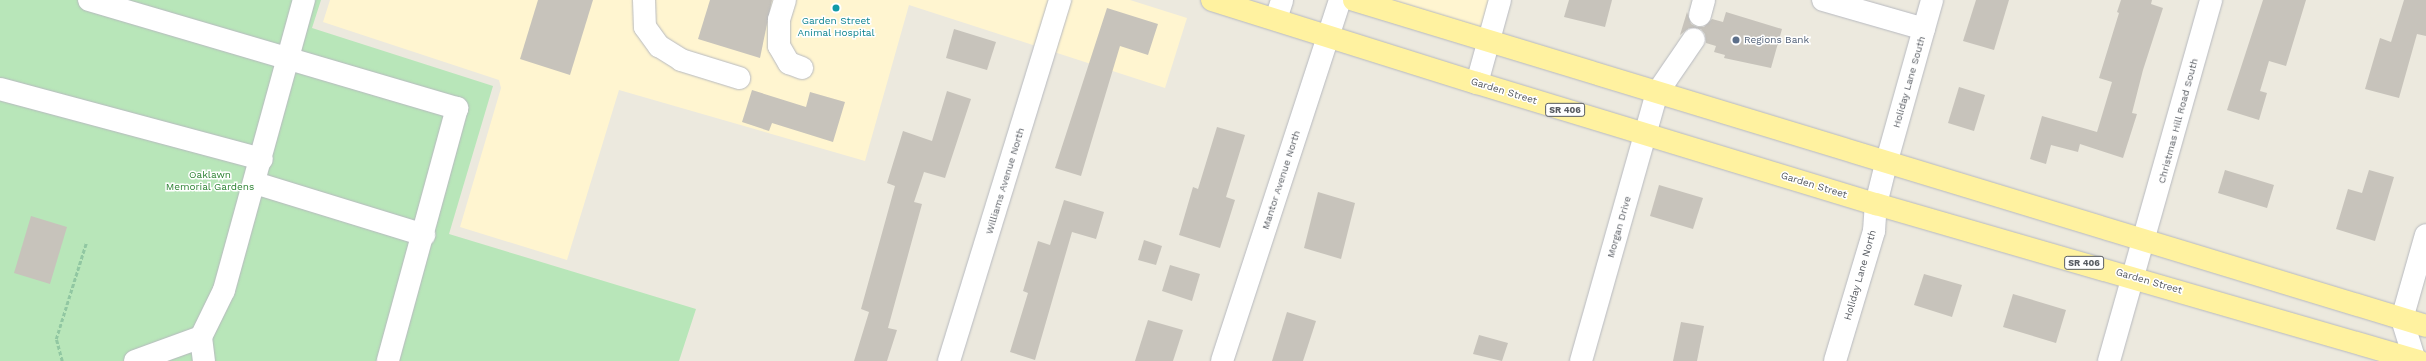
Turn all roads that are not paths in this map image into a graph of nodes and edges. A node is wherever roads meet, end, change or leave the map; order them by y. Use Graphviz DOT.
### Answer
graph roads {
  1 [pos="90,0"];
  2 [pos="304,0"];
  3 [pos="644,0"];
  4 [pos="785,0"];
  5 [pos="1060,0"];
  6 [pos="1212,0"];
  7 [pos="1340,0"];
  8 [pos="1354,0"];
  9 [pos="1500,0"];
  10 [pos="1932,0"];
  11 [pos="2211,0"];
  12 [pos="1826,1"];
  13 [pos="1279,10"];
  14 [pos="1924,29"];
  15 [pos="1328,35"];
  16 [pos="1694,39"];
  17 [pos="1489,41"];
  18 [pos="289,58"];
  19 [pos="802,68"];
  20 [pos="739,78"];
  21 [pos="1477,83"];
  22 [pos="0,89"];
  23 [pos="1657,93"];
  24 [pos="1646,134"];
  25 [pos="262,159"];
  26 [pos="1886,164"];
  27 [pos="255,183"];
  28 [pos="1876,204"];
  29 [pos="424,234"];
  30 [pos="2426,235"];
  31 [pos="2145,241"];
  32 [pos="2134,277"];
  33 [pos="2402,319"];
  34 [pos="2426,326"];
  35 [pos="201,338"];
  36 [pos="135,361"];
  37 [pos="204,361"];
  38 [pos="388,361"];
  39 [pos="949,361"];
  40 [pos="1222,361"];
  41 [pos="1581,361"];
  42 [pos="1835,361"];
  43 [pos="2109,361"];
  44 [pos="2416,361"];
  1 -- 18 [label="street"];
  2 -- 18 [label="street"];
  3 -- 20 [label="street"];
  4 -- 19 [label="street"];
  5 -- 39 [label="street, Williams Avenue North"];
  6 -- 13 [label="main road, Garden Street / SR 406"];
  7 -- 15 [label="street, Mantor Avenue North"];
  8 -- 17 [label="main road"];
  9 -- 17 [label="street"];
  10 -- 14 [label="street, Holiday Lane South"];
  11 -- 31 [label="street, Christmas Hill Road South"];
  12 -- 14 [label="street"];
  13 -- 15 [label="main road, Garden Street / SR 406"];
  14 -- 26 [label="street, Holiday Lane South"];
  15 -- 21 [label="main road, Garden Street / SR 406"];
  15 -- 40 [label="street, Mantor Avenue North"];
  16 -- 23 [label="street, Morgan Drive"];
  17 -- 21 [label="street"];
  17 -- 23 [label="main road"];
  18 -- 25 [label="street"];
  18 -- 29 [label="street"];
  21 -- 24 [label="main road, Garden Street / SR 406"];
  22 -- 25 [label="street"];
  23 -- 24 [label="street, Morgan Drive"];
  23 -- 26 [label="main road"];
  24 -- 28 [label="main road, Garden Street / SR 406"];
  24 -- 41 [label="street, Morgan Drive"];
  25 -- 27 [label="street"];
  26 -- 28 [label="street, Holiday Lane North"];
  26 -- 31 [label="main road"];
  27 -- 29 [label="street"];
  27 -- 35 [label="street"];
  28 -- 32 [label="main road, Garden Street / SR 406"];
  28 -- 42 [label="street, Holiday Lane North"];
  29 -- 38 [label="street"];
  30 -- 33 [label="street"];
  31 -- 32 [label="street, Christmas Hill Road South"];
  31 -- 33 [label="main road"];
  32 -- 43 [label="street, Christmas Hill Road South"];
  32 -- 44 [label="main road, Garden Street / SR 406"];
  33 -- 34 [label="main road"];
  33 -- 44 [label="street"];
  35 -- 36 [label="street"];
  35 -- 37 [label="street"];
}
